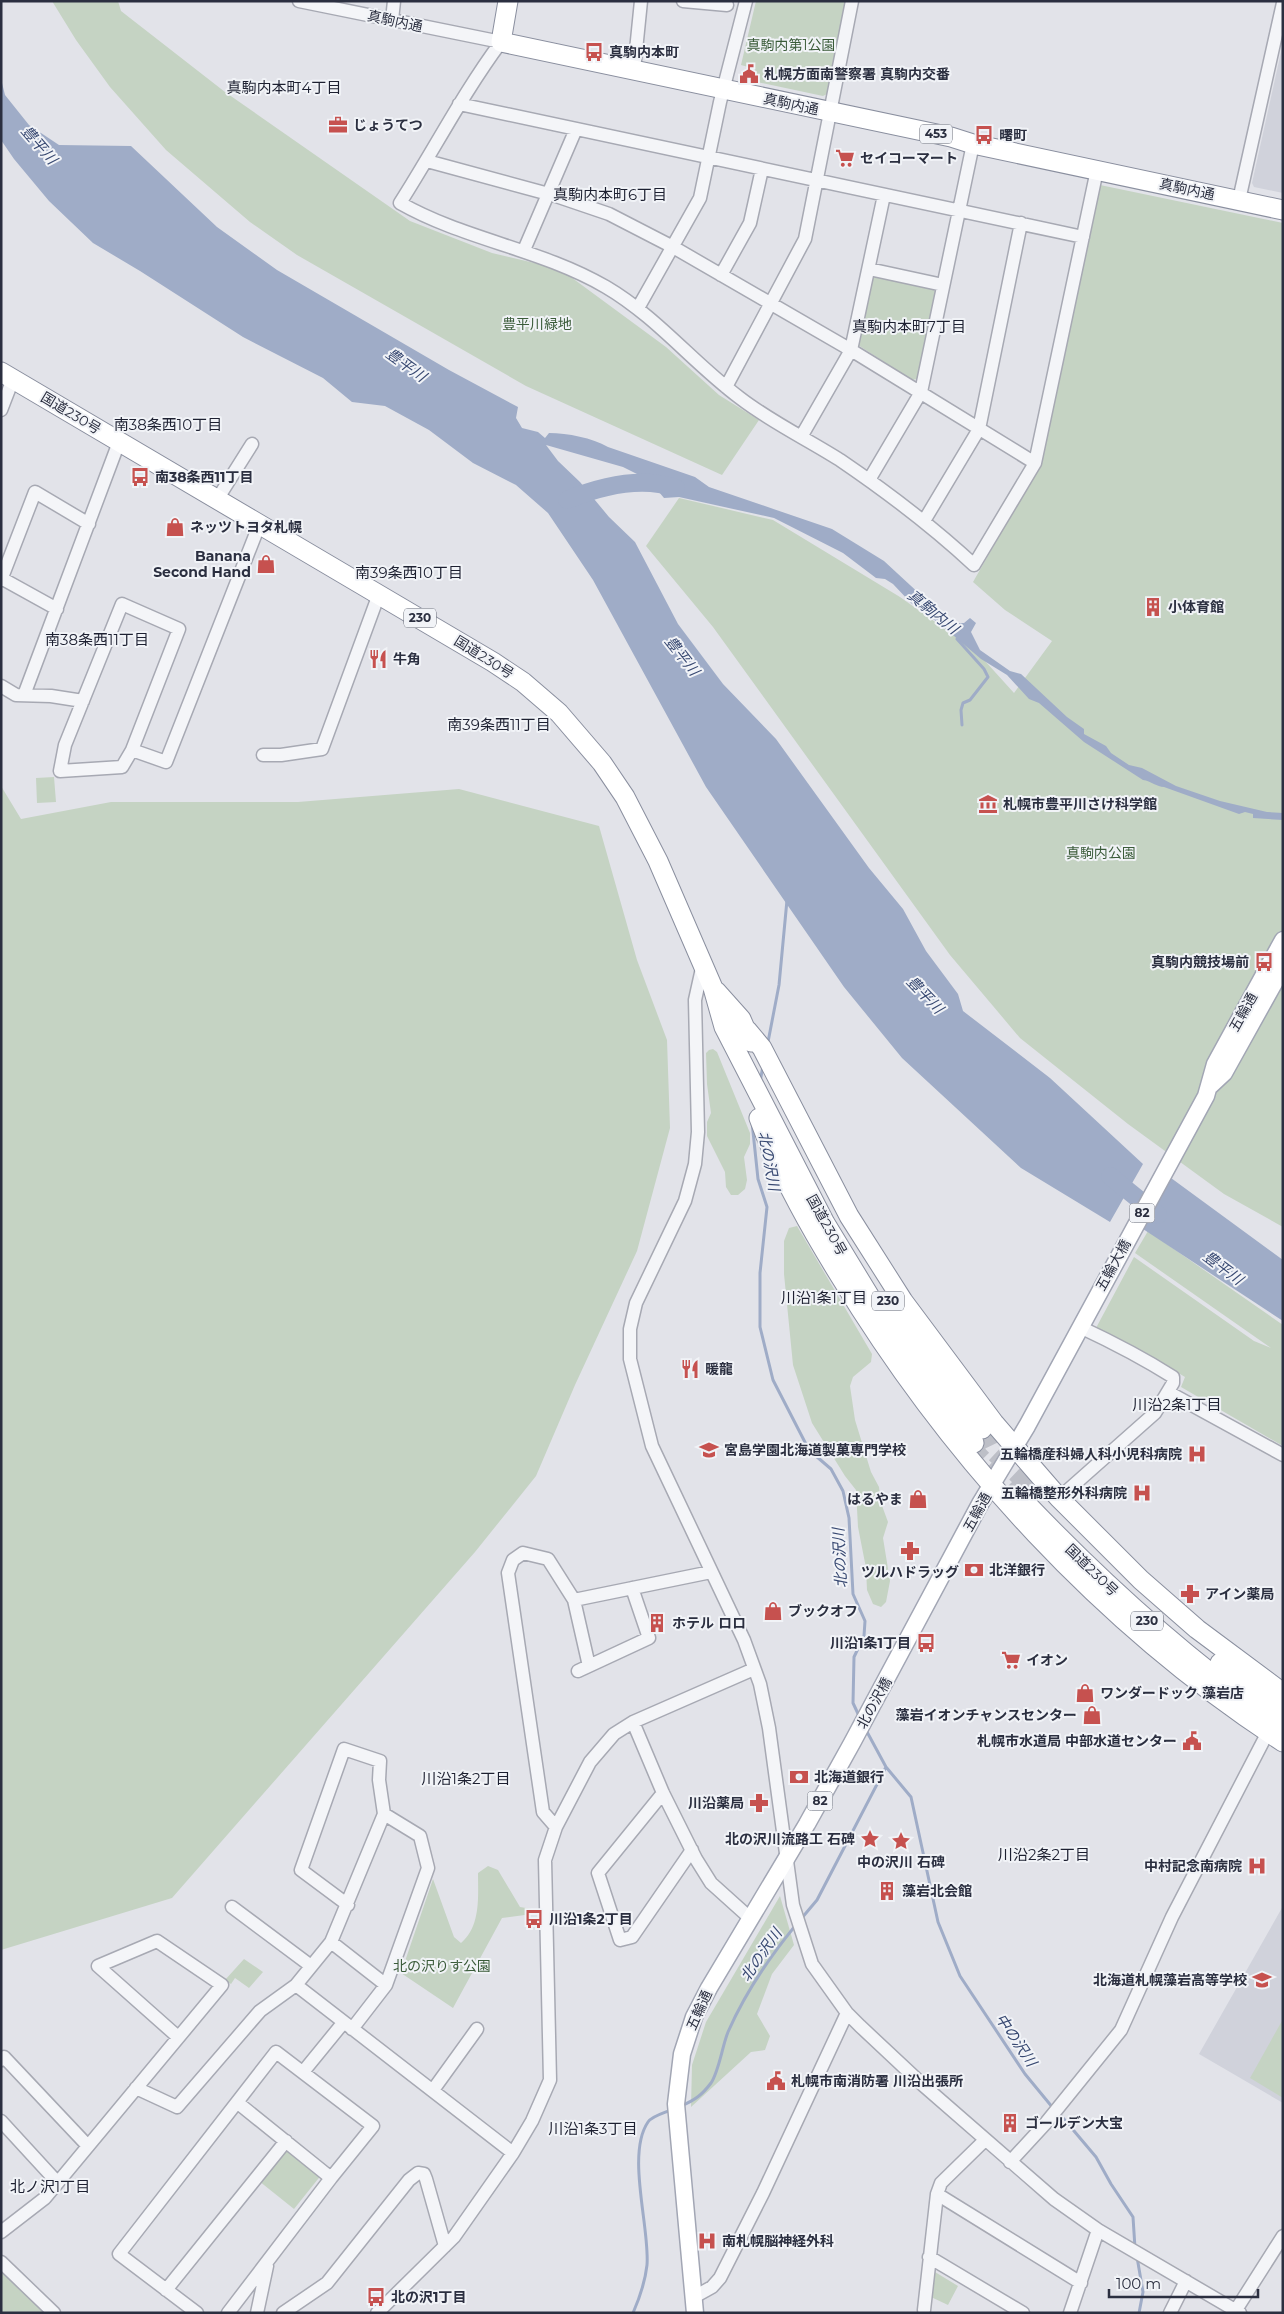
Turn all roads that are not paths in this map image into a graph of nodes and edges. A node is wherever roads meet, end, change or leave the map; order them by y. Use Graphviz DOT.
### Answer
graph roads {
  1 [pos="299,1"];
  2 [pos="394,1"];
  3 [pos="508,1"];
  4 [pos="641,1"];
  5 [pos="683,1"];
  6 [pos="746,1"];
  7 [pos="852,1"];
  8 [pos="317,3"];
  9 [pos="727,5"];
  10 [pos="1282,9"];
  11 [pos="392,20"];
  12 [pos="501,42"];
  13 [pos="634,70"];
  14 [pos="724,90"];
  15 [pos="459,104"];
  16 [pos="831,112"];
  17 [pos="576,129"];
  18 [pos="973,144"];
  19 [pos="709,158"];
  20 [pos="427,161"];
  21 [pos="762,169"];
  22 [pos="1097,170"];
  23 [pos="817,181"];
  24 [pos="547,194"];
  25 [pos="884,195"];
  26 [pos="1239,200"];
  27 [pos="959,210"];
  28 [pos="1283,210"];
  29 [pos="1021,223"];
  30 [pos="1083,236"];
  31 [pos="673,247"];
  32 [pos="524,250"];
  33 [pos="869,269"];
  34 [pos="721,275"];
  35 [pos="943,285"];
  36 [pos="770,305"];
  37 [pos="638,308"];
  38 [pos="851,350"];
  39 [pos="7,375"];
  40 [pos="726,387"];
  41 [pos="921,392"];
  42 [pos="1,410"];
  43 [pos="979,429"];
  44 [pos="801,437"];
  45 [pos="119,442"];
  46 [pos="252,444"];
  47 [pos="1035,464"];
  48 [pos="869,480"];
  49 [pos="218,498"];
  50 [pos="924,521"];
  51 [pos="260,523"];
  52 [pos="89,524"];
  53 [pos="1,579"];
  54 [pos="379,594"];
  55 [pos="57,609"];
  56 [pos="1,686"];
  57 [pos="24,696"];
  58 [pos="83,701"];
  59 [pos="132,750"];
  60 [pos="263,754"];
  61 [pos="1283,940"];
  62 [pos="703,964"];
  63 [pos="1283,967"];
  64 [pos="713,988"];
  65 [pos="751,1038"];
  66 [pos="746,1076"];
  67 [pos="1209,1087"];
  68 [pos="1195,1115"];
  69 [pos="1089,1310"];
  70 [pos="1080,1327"];
  71 [pos="1168,1392"];
  72 [pos="1014,1446"];
  73 [pos="1283,1455"];
  74 [pos="992,1484"];
  75 [pos="1059,1498"];
  76 [pos="711,1572"];
  77 [pos="632,1588"];
  78 [pos="574,1600"];
  79 [pos="897,1662"];
  80 [pos="754,1669"];
  81 [pos="1283,1693"];
  82 [pos="1283,1709"];
  83 [pos="633,1722"];
  84 [pos="1278,1734"];
  85 [pos="852,1744"];
  86 [pos="663,1793"];
  87 [pos="384,1814"];
  88 [pos="556,1827"];
  89 [pos="692,1850"];
  90 [pos="786,1858"];
  91 [pos="348,1905"];
  92 [pos="232,1907"];
  93 [pos="751,1919"];
  94 [pos="331,1942"];
  95 [pos="311,1966"];
  96 [pos="296,1985"];
  97 [pos="386,1985"];
  98 [pos="847,2013"];
  99 [pos="347,2026"];
  100 [pos="477,2029"];
  101 [pos="178,2037"];
  102 [pos="1,2060"];
  103 [pos="303,2072"];
  104 [pos="136,2088"];
  105 [pos="433,2090"];
  106 [pos="238,2103"];
  107 [pos="1,2122"];
  108 [pos="985,2140"];
  109 [pos="286,2141"];
  110 [pos="87,2145"];
  111 [pos="513,2153"];
  112 [pos="1010,2162"];
  113 [pos="331,2178"];
  114 [pos="57,2182"];
  115 [pos="937,2194"];
  116 [pos="5,2225"];
  117 [pos="1098,2230"];
  118 [pos="1283,2236"];
  119 [pos="445,2246"];
  120 [pos="929,2257"];
  121 [pos="1,2262"];
  122 [pos="268,2262"];
  123 [pos="1186,2281"];
  124 [pos="1081,2283"];
  125 [pos="166,2290"];
  126 [pos="694,2305"];
  127 [pos="924,2310"];
  128 [pos="1236,2312"];
  129 [pos="54,2313"];
  130 [pos="197,2313"];
  131 [pos="228,2313"];
  132 [pos="257,2313"];
  133 [pos="283,2313"];
  134 [pos="377,2313"];
  135 [pos="1023,2313"];
  136 [pos="1070,2313"];
  137 [pos="1170,2313"];
  1 -- 8 [label="street, 真駒内通"];
  2 -- 11 [label="street"];
  3 -- 12 [label="highway"];
  4 -- 13 [label="street"];
  5 -- 9 [label="street"];
  6 -- 14 [label="street"];
  7 -- 16 [label="street"];
  8 -- 11 [label="street, 真駒内通"];
  10 -- 26 [label="street"];
  11 -- 12 [label="street, 真駒内通"];
  12 -- 13 [label="highway, 真駒内通 / 453"];
  12 -- 15 [label="street"];
  13 -- 14 [label="highway, 真駒内通 / 453"];
  14 -- 16 [label="highway, 真駒内通 / 453"];
  14 -- 19 [label="street"];
  15 -- 17 [label="street"];
  15 -- 20 [label="street"];
  16 -- 18 [label="highway, 真駒内通 / 453"];
  16 -- 23 [label="street"];
  17 -- 19 [label="street"];
  17 -- 24 [label="street"];
  18 -- 22 [label="highway, 真駒内通 / 453"];
  18 -- 27 [label="street"];
  19 -- 21 [label="street"];
  19 -- 31 [label="street"];
  20 -- 24 [label="street"];
  20 -- 32 [label="street"];
  21 -- 23 [label="street"];
  21 -- 34 [label="street"];
  22 -- 26 [label="highway, 真駒内通 / 453"];
  22 -- 30 [label="street"];
  23 -- 25 [label="street"];
  23 -- 36 [label="street"];
  24 -- 31 [label="street"];
  24 -- 32 [label="street"];
  25 -- 27 [label="street"];
  25 -- 33 [label="street"];
  26 -- 28 [label="highway, 真駒内通 / 453"];
  27 -- 29 [label="street"];
  27 -- 35 [label="street"];
  29 -- 30 [label="street"];
  29 -- 43 [label="street"];
  30 -- 47 [label="street"];
  31 -- 34 [label="street"];
  31 -- 37 [label="street"];
  32 -- 37 [label="street"];
  33 -- 35 [label="street"];
  33 -- 38 [label="street"];
  34 -- 36 [label="street"];
  35 -- 41 [label="street"];
  36 -- 38 [label="street"];
  36 -- 40 [label="street"];
  37 -- 40 [label="street"];
  38 -- 41 [label="street"];
  38 -- 44 [label="street"];
  39 -- 42 [label="street"];
  39 -- 45 [label="highway, 国道230号 / 230"];
  40 -- 44 [label="street"];
  41 -- 43 [label="street"];
  41 -- 48 [label="street"];
  43 -- 47 [label="street"];
  43 -- 50 [label="street"];
  44 -- 48 [label="street"];
  45 -- 49 [label="highway, 国道230号 / 230"];
  45 -- 52 [label="street"];
  46 -- 49 [label="street"];
  47 -- 50 [label="street"];
  48 -- 50 [label="street"];
  49 -- 51 [label="highway, 国道230号 / 230"];
  51 -- 54 [label="highway, 国道230号 / 230"];
  51 -- 59 [label="street"];
  52 -- 53 [label="street"];
  52 -- 55 [label="street"];
  53 -- 55 [label="street"];
  54 -- 60 [label="street"];
  54 -- 62 [label="highway, 国道230号 / 230"];
  55 -- 57 [label="street"];
  56 -- 57 [label="street"];
  57 -- 58 [label="street"];
  58 -- 59 [label="street"];
  58 -- 59 [label="street"];
  61 -- 67 [label="main road, 五輪通 / 82"];
  62 -- 64 [label="highway, 国道230号 / 230"];
  62 -- 76 [label="street"];
  63 -- 67 [label="main road, 五輪通 / 82"];
  64 -- 65 [label="highway, 国道230号 / 230"];
  64 -- 66 [label="highway, 国道230号 / 230"];
  65 -- 66 [label="highway, 国道230号 / 230"];
  65 -- 72 [label="highway"];
  66 -- 74 [label="highway, 230"];
  67 -- 68 [label="main road, 五輪通 / 82"];
  68 -- 69 [label="main road, 五輪大橋 / 82"];
  69 -- 70 [label="main road, 五輪通 / 82"];
  70 -- 71 [label="street"];
  70 -- 72 [label="main road, 五輪通 / 82"];
  71 -- 73 [label="street"];
  71 -- 75 [label="street"];
  72 -- 74 [label="main road, 五輪通 / 82"];
  72 -- 75 [label="highway"];
  74 -- 79 [label="main road, 五輪通 / 82"];
  74 -- 84 [label="highway"];
  75 -- 81 [label="highway"];
  76 -- 77 [label="street"];
  76 -- 80 [label="street"];
  77 -- 78 [label="street"];
  77 -- 78 [label="street"];
  78 -- 88 [label="street"];
  79 -- 85 [label="main road, 北の沢橋 / 82"];
  80 -- 83 [label="street"];
  80 -- 90 [label="street"];
  82 -- 84 [label="highway, 国道230号 / 230"];
  83 -- 86 [label="street"];
  83 -- 88 [label="street"];
  84 -- 112 [label="street"];
  85 -- 90 [label="main road, 五輪通 / 82"];
  86 -- 89 [label="street"];
  86 -- 89 [label="street"];
  87 -- 91 [label="street"];
  87 -- 91 [label="street"];
  87 -- 97 [label="street"];
  88 -- 111 [label="street"];
  89 -- 93 [label="street"];
  90 -- 93 [label="main road, 五輪通 / 82"];
  90 -- 98 [label="street"];
  91 -- 94 [label="street"];
  92 -- 95 [label="street"];
  93 -- 126 [label="main road, 五輪通 / 82"];
  94 -- 95 [label="street"];
  94 -- 97 [label="street"];
  95 -- 96 [label="street"];
  96 -- 99 [label="street"];
  96 -- 104 [label="street"];
  97 -- 99 [label="street"];
  98 -- 108 [label="street"];
  98 -- 126 [label="street"];
  99 -- 103 [label="street"];
  99 -- 105 [label="street"];
  100 -- 105 [label="street"];
  101 -- 101 [label="street"];
  101 -- 104 [label="street"];
  102 -- 110 [label="street"];
  103 -- 106 [label="street"];
  103 -- 113 [label="street"];
  104 -- 110 [label="street"];
  105 -- 111 [label="street"];
  106 -- 109 [label="street"];
  106 -- 125 [label="street"];
  107 -- 114 [label="street"];
  108 -- 112 [label="street"];
  108 -- 115 [label="street"];
  109 -- 113 [label="street"];
  109 -- 125 [label="street"];
  110 -- 114 [label="street"];
  111 -- 119 [label="street"];
  112 -- 117 [label="street"];
  113 -- 122 [label="street"];
  114 -- 116 [label="street"];
  115 -- 120 [label="street"];
  115 -- 124 [label="street"];
  117 -- 123 [label="street"];
  117 -- 124 [label="street"];
  118 -- 128 [label="street"];
  119 -- 133 [label="street"];
  119 -- 134 [label="street"];
  120 -- 127 [label="street"];
  120 -- 135 [label="street"];
  121 -- 129 [label="street"];
  122 -- 131 [label="street"];
  122 -- 132 [label="street"];
  123 -- 128 [label="street"];
  123 -- 137 [label="street"];
  124 -- 136 [label="street"];
  125 -- 130 [label="street"];
}
